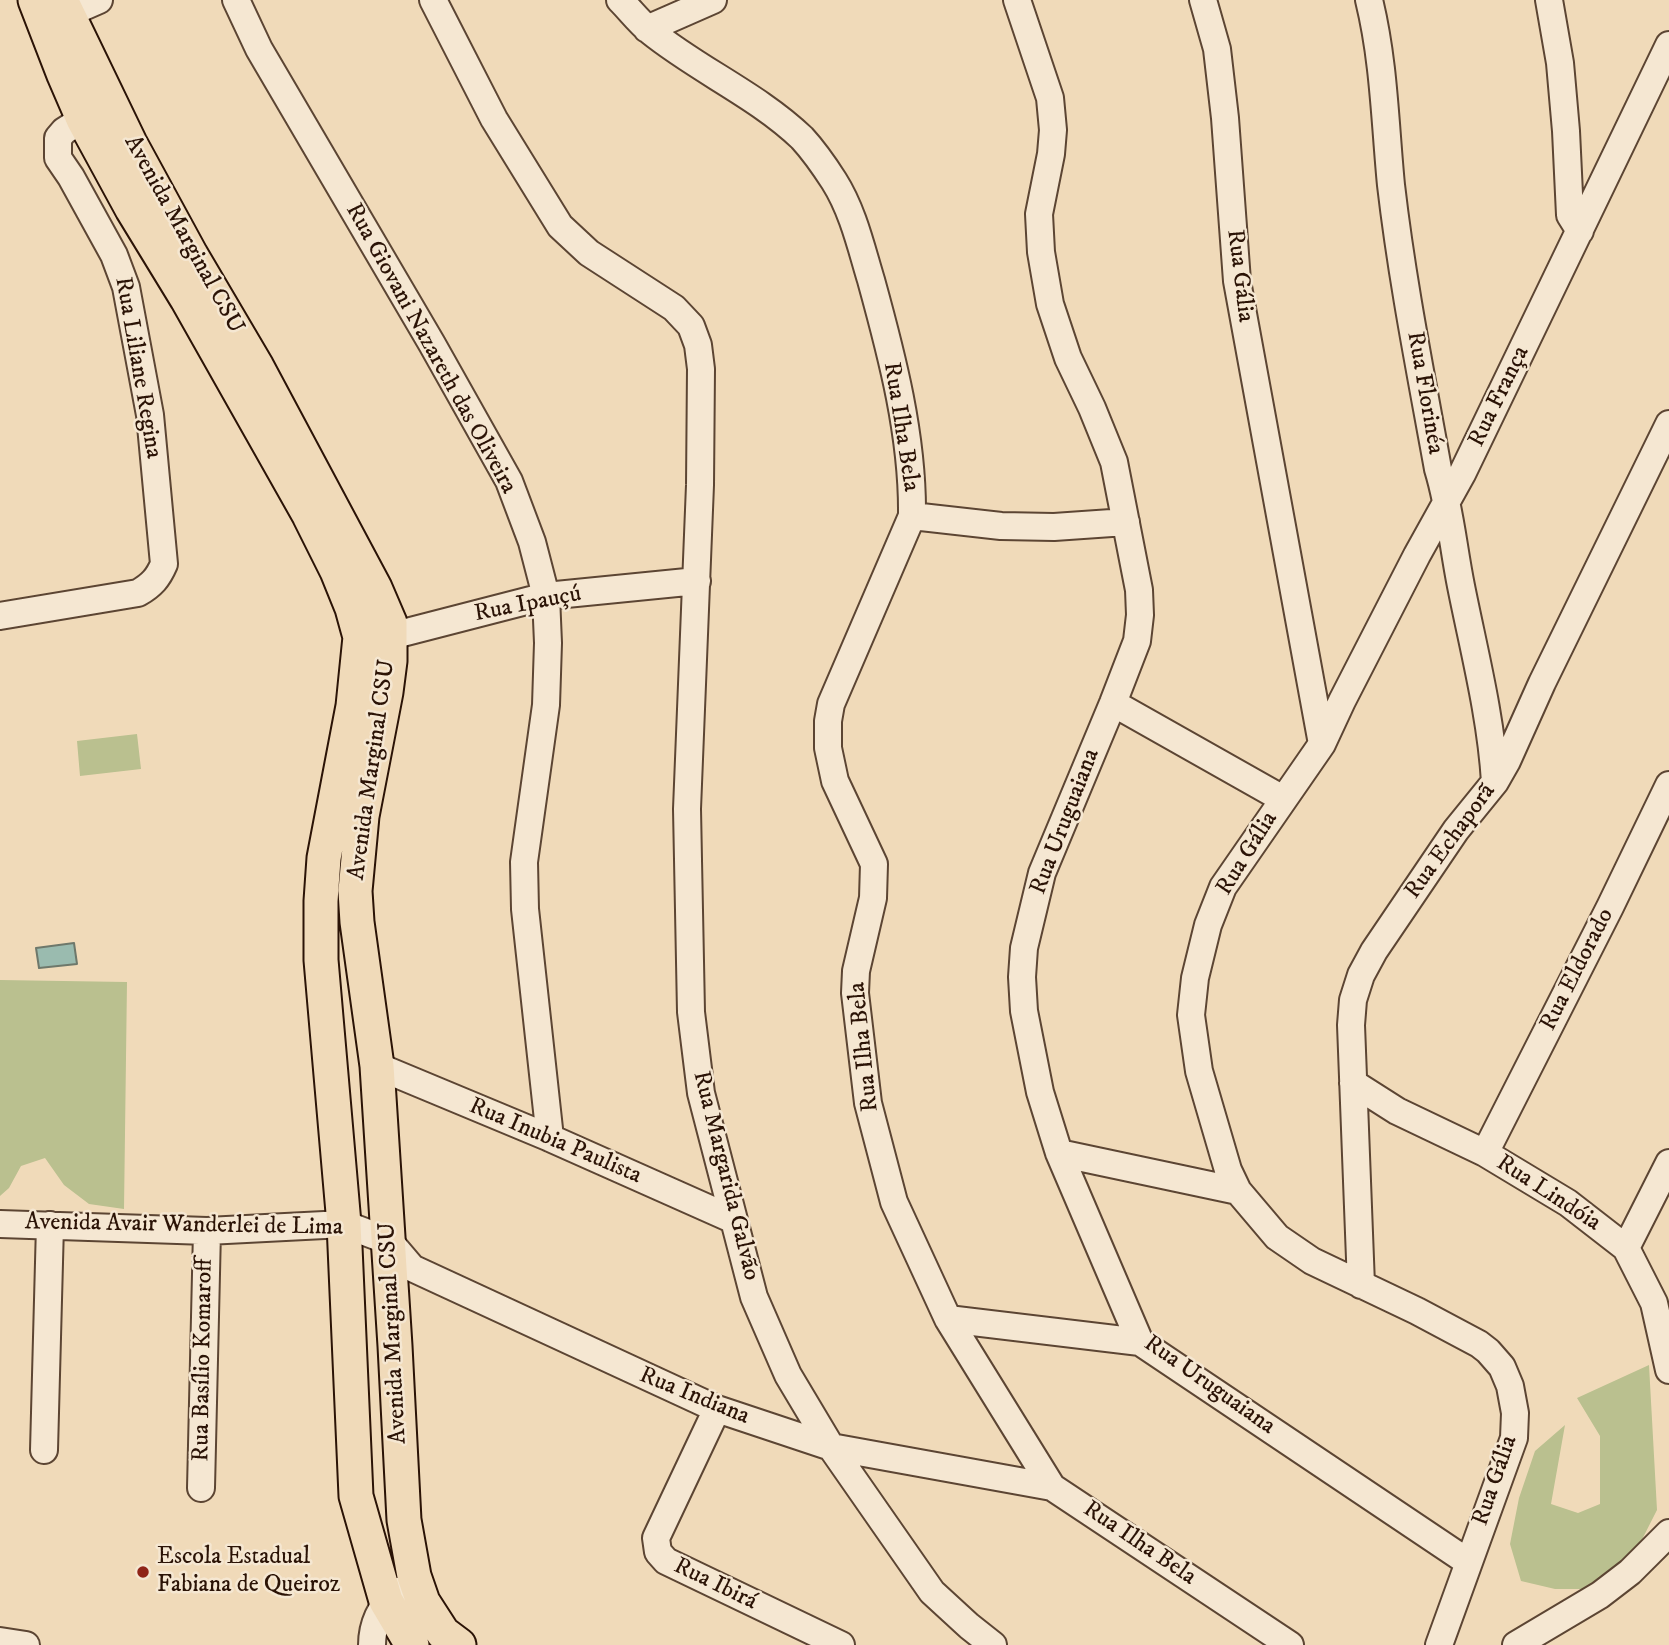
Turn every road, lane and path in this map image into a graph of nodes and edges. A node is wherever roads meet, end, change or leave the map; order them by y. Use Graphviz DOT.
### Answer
graph roads {
  1 [pos="35,0"];
  2 [pos="99,0"];
  3 [pos="236,0"];
  4 [pos="433,0"];
  5 [pos="620,0"];
  6 [pos="713,0"];
  7 [pos="1017,0"];
  8 [pos="1203,0"];
  9 [pos="1369,0"];
  10 [pos="1549,0"];
  11 [pos="64,7"];
  12 [pos="647,29"];
  13 [pos="1669,46"];
  14 [pos="83,119"];
  15 [pos="1580,232"];
  16 [pos="1669,424"];
  17 [pos="1448,501"];
  18 [pos="912,516"];
  19 [pos="1126,522"];
  20 [pos="697,581"];
  21 [pos="547,597"];
  22 [pos="0,616"];
  23 [pos="375,637"];
  24 [pos="1113,704"];
  25 [pos="1322,744"];
  26 [pos="1495,782"];
  27 [pos="1669,785"];
  28 [pos="1283,799"];
  29 [pos="377,1066"];
  30 [pos="1353,1083"];
  31 [pos="550,1138"];
  32 [pos="1059,1153"];
  33 [pos="1485,1153"];
  34 [pos="1669,1163"];
  35 [pos="1238,1191"];
  36 [pos="732,1219"];
  37 [pos="0,1224"];
  38 [pos="50,1225"];
  39 [pos="207,1231"];
  40 [pos="366,1232"];
  41 [pos="1626,1248"];
  42 [pos="1361,1285"];
  43 [pos="948,1319"];
  44 [pos="1140,1342"];
  45 [pos="1669,1370"];
  46 [pos="717,1409"];
  47 [pos="831,1447"];
  48 [pos="44,1450"];
  49 [pos="1052,1487"];
  50 [pos="201,1488"];
  51 [pos="1669,1533"];
  52 [pos="1468,1562"];
  53 [pos="414,1576"];
  54 [pos="386,1601"];
  55 [pos="0,1641"];
  56 [pos="26,1645"];
  57 [pos="372,1645"];
  58 [pos="412,1645"];
  59 [pos="459,1645"];
  60 [pos="841,1645"];
  61 [pos="993,1645"];
  62 [pos="1290,1645"];
  63 [pos="1439,1645"];
  64 [pos="1516,1645"];
  1 -- 14 [label="main road, Avenida Marginal CSU"];
  2 -- 11 [label="street"];
  3 -- 21 [label="street, Rua Giovani Nazareth das Oliveira"];
  4 -- 20 [label="street, Rua Margarida Galvão"];
  5 -- 12 [label="street, Rua Ilha Bela"];
  6 -- 12 [label="street"];
  7 -- 19 [label="street, Rua Uruguaiana"];
  8 -- 25 [label="street, Rua Gália"];
  9 -- 17 [label="street, Rua Florinéa"];
  10 -- 15 [label="street"];
  11 -- 23 [label="main road, Avenida Marginal CSU"];
  12 -- 18 [label="street, Rua Ilha Bela"];
  13 -- 15 [label="street, Rua França"];
  14 -- 22 [label="street, Rua Liliane Regina"];
  14 -- 23 [label="main road, Avenida Marginal CSU"];
  15 -- 17 [label="street, Rua França"];
  16 -- 26 [label="street, Rua Echaporã"];
  17 -- 25 [label="street, Rua França"];
  17 -- 26 [label="street, Rua Florinéa"];
  18 -- 19 [label="street"];
  18 -- 43 [label="street, Rua Ilha Bela"];
  19 -- 24 [label="street, Rua Uruguaiana"];
  20 -- 21 [label="street, Rua Ipauçú"];
  20 -- 36 [label="street, Rua Margarida Galvão"];
  21 -- 23 [label="street, Rua Ipauçú"];
  21 -- 31 [label="street, Rua Giovani Nazareth das Oliveira"];
  23 -- 29 [label="main road, Avenida Marginal CSU"];
  23 -- 40 [label="main road, Avenida Marginal CSU"];
  24 -- 28 [label="street"];
  24 -- 32 [label="street, Rua Uruguaiana"];
  25 -- 28 [label="street, Rua Gália"];
  26 -- 30 [label="street, Rua Echaporã"];
  27 -- 33 [label="street, Rua Eldorado"];
  28 -- 35 [label="street, Rua Gália"];
  29 -- 31 [label="street, Rua Inubia Paulista"];
  29 -- 40 [label="main road, Avenida Marginal CSU"];
  30 -- 33 [label="street, Rua Lindóia"];
  30 -- 42 [label="street, Rua Echaporã"];
  31 -- 36 [label="street, Rua Inubia Paulista"];
  32 -- 35 [label="street"];
  32 -- 44 [label="street, Rua Uruguaiana"];
  33 -- 41 [label="street, Rua Lindóia"];
  34 -- 41 [label="street"];
  35 -- 42 [label="street, Rua Gália"];
  36 -- 47 [label="street, Rua Margarida Galvão"];
  37 -- 38 [label="street, Avenida Avair Wanderlei de Lima"];
  38 -- 39 [label="street, Avenida Avair Wanderlei de Lima"];
  38 -- 48 [label="street"];
  39 -- 40 [label="street, Avenida Avair Wanderlei de Lima"];
  39 -- 50 [label="street, Rua Basílio Komaroff"];
  40 -- 46 [label="street, Rua Indiana"];
  40 -- 53 [label="main road, Avenida Marginal CSU"];
  40 -- 54 [label="main road, Avenida Marginal CSU"];
  41 -- 45 [label="street, Rua Lindóia"];
  42 -- 52 [label="street, Rua Gália"];
  43 -- 44 [label="street"];
  43 -- 49 [label="street, Rua Ilha Bela"];
  44 -- 52 [label="street, Rua Uruguaiana"];
  46 -- 47 [label="street, Rua Indiana"];
  46 -- 60 [label="street, Rua Ibirá"];
  47 -- 49 [label="street, Rua Indiana"];
  47 -- 61 [label="street, Rua Margarida Galvão"];
  49 -- 62 [label="street, Rua Ilha Bela"];
  51 -- 64 [label="street"];
  52 -- 63 [label="street, Rua Gália"];
  53 -- 54 [label="street"];
  53 -- 59 [label="main road, Avenida Marginal CSU"];
  54 -- 57 [label="street"];
  54 -- 58 [label="main road, Avenida Marginal CSU"];
  55 -- 56 [label="street"];
}
